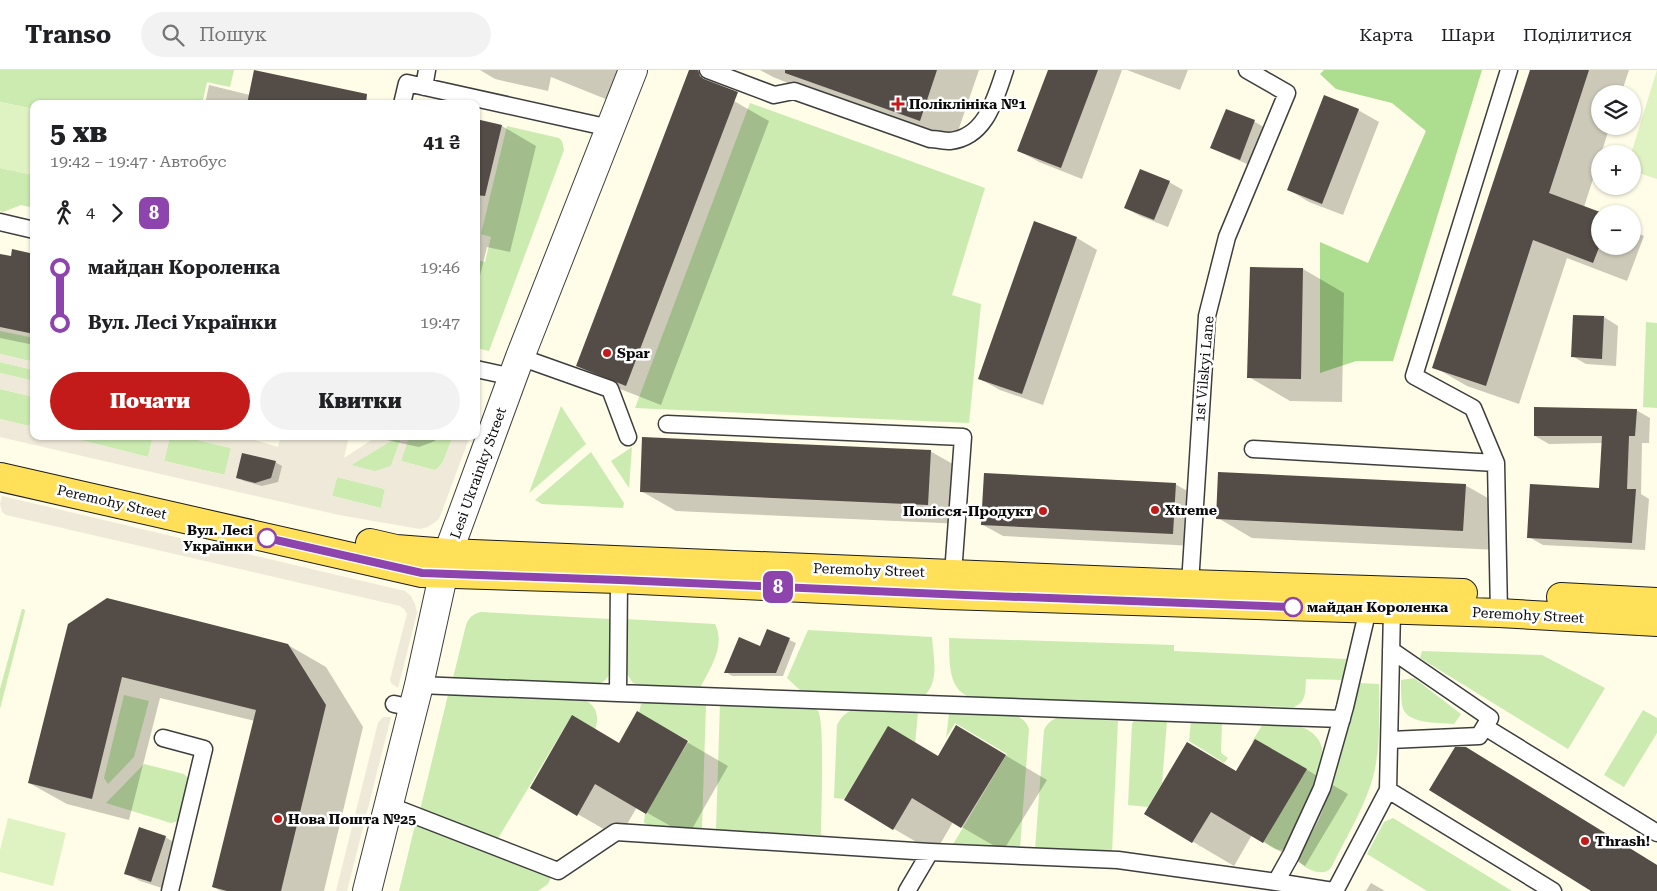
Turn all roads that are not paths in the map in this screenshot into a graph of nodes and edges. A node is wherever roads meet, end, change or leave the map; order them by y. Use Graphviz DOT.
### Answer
graph roads {
  1 [pos="427,70"];
  2 [pos="633,70"];
  3 [pos="708,70"];
  4 [pos="1005,70"];
  5 [pos="1247,70"];
  6 [pos="1509,70"];
  7 [pos="424,87"];
  8 [pos="403,100"];
  9 [pos="610,128"];
  10 [pos="0,222"];
  11 [pos="30,229"];
  12 [pos="516,367"];
  13 [pos="480,369"];
  14 [pos="667,424"];
  15 [pos="628,437"];
  16 [pos="1253,449"];
  17 [pos="0,460"];
  18 [pos="1496,463"];
  19 [pos="0,476"];
  20 [pos="446,564"];
  21 [pos="953,574"];
  22 [pos="619,580"];
  23 [pos="1190,584"];
  24 [pos="1657,602"];
  25 [pos="1499,603"];
  26 [pos="1380,610"];
  27 [pos="1657,622"];
  28 [pos="1391,650"];
  29 [pos="618,693"];
  30 [pos="408,699"];
  31 [pos="1342,719"];
  32 [pos="1485,727"];
  33 [pos="163,738"];
  34 [pos="1390,740"];
  35 [pos="1388,790"];
  36 [pos="388,805"];
  37 [pos="1657,833"];
  38 [pos="930,852"];
  39 [pos="1241,876"];
  40 [pos="1276,882"];
  41 [pos="170,891"];
  42 [pos="368,891"];
  43 [pos="907,891"];
  44 [pos="1232,891"];
  45 [pos="1334,891"];
  46 [pos="1553,891"];
  1 -- 7 [label="lane"];
  2 -- 9 [label="street, Lesi Ukrainky Street"];
  3 -- 4 [label="lane"];
  5 -- 23 [label="lane, 1st Vilskyi Lane"];
  6 -- 18 [label="lane"];
  7 -- 8 [label="lane"];
  7 -- 9 [label="lane"];
  9 -- 12 [label="street, Lesi Ukrainky Street"];
  10 -- 11 [label="lane"];
  12 -- 13 [label="lane"];
  12 -- 15 [label="lane"];
  12 -- 20 [label="street, Lesi Ukrainky Street"];
  14 -- 21 [label="lane"];
  16 -- 18 [label="lane"];
  17 -- 20 [label="main road, Peremohy Street"];
  18 -- 25 [label="lane"];
  19 -- 20 [label="main road, Peremohy Street"];
  20 -- 21 [label="main road, Peremohy Street"];
  20 -- 22 [label="main road, Peremohy Street"];
  20 -- 30 [label="street, Lesi Ukrainky Street"];
  21 -- 23 [label="main road, Peremohy Street"];
  22 -- 26 [label="main road, Peremohy Street"];
  22 -- 29 [label="lane"];
  23 -- 25 [label="main road, Peremohy Street"];
  24 -- 25 [label="main road, Peremohy Street"];
  25 -- 26 [label="main road, Peremohy Street"];
  25 -- 27 [label="main road, Peremohy Street"];
  26 -- 28 [label="lane"];
  26 -- 31 [label="lane"];
  28 -- 32 [label="lane"];
  28 -- 34 [label="lane"];
  29 -- 30 [label="lane"];
  29 -- 31 [label="lane"];
  30 -- 36 [label="street, Lesi Ukrainky Street"];
  31 -- 40 [label="lane"];
  32 -- 34 [label="lane"];
  32 -- 37 [label="lane"];
  33 -- 41 [label="lane"];
  34 -- 35 [label="lane"];
  35 -- 45 [label="lane"];
  35 -- 46 [label="lane"];
  36 -- 38 [label="lane"];
  36 -- 42 [label="street, Lesi Ukrainky Street"];
  38 -- 39 [label="lane"];
  38 -- 43 [label="lane"];
  39 -- 40 [label="lane"];
  39 -- 44 [label="lane"];
  40 -- 45 [label="lane"];
}
